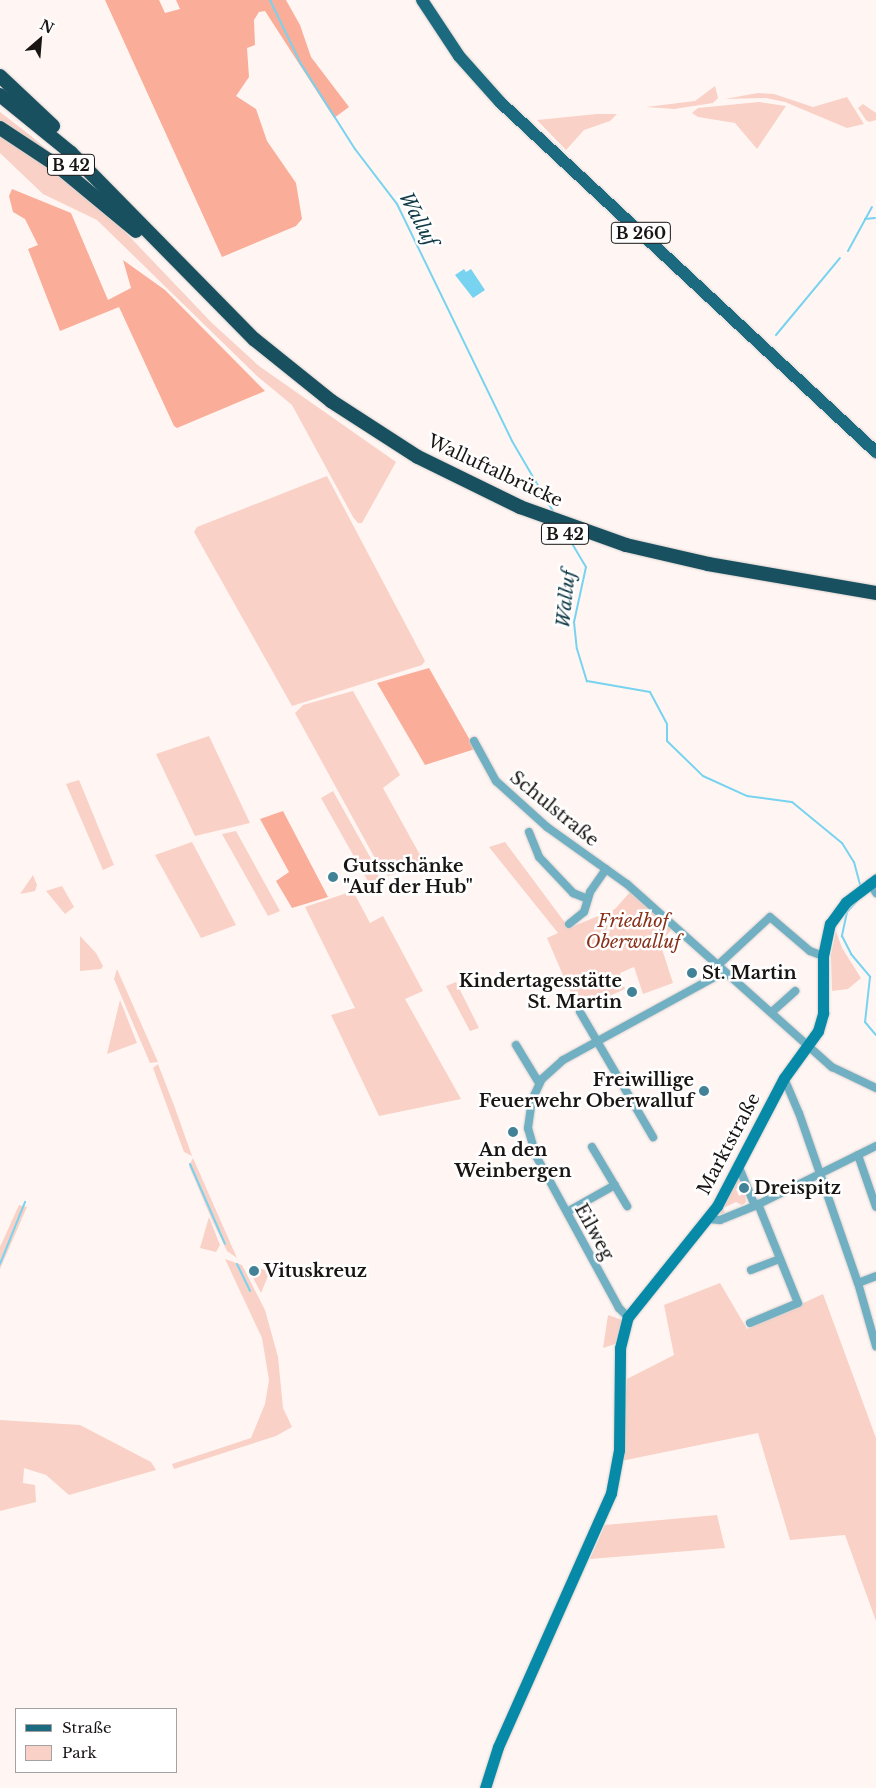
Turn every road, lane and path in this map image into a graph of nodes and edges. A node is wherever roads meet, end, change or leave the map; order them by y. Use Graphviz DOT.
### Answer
graph roads {
  1 [pos="422,0"];
  2 [pos="0,76"];
  3 [pos="0,95"];
  4 [pos="0,105"];
  5 [pos="0,128"];
  6 [pos="116,198"];
  7 [pos="136,231"];
  8 [pos="392,447"];
  9 [pos="876,452"];
  10 [pos="755,577"];
  11 [pos="876,593"];
  12 [pos="876,602"];
  13 [pos="474,742"];
  14 [pos="530,832"];
  15 [pos="606,869"];
  16 [pos="867,885"];
  17 [pos="876,893"];
  18 [pos="588,899"];
  19 [pos="569,924"];
  20 [pos="823,956"];
  21 [pos="717,966"];
  22 [pos="724,972"];
  23 [pos="796,991"];
  24 [pos="773,1011"];
  25 [pos="580,1012"];
  26 [pos="596,1041"];
  27 [pos="516,1045"];
  28 [pos="808,1046"];
  29 [pos="784,1078"];
  30 [pos="539,1083"];
  31 [pos="876,1088"];
  32 [pos="653,1137"];
  33 [pos="876,1146"];
  34 [pos="592,1147"];
  35 [pos="858,1155"];
  36 [pos="738,1165"];
  37 [pos="819,1173"];
  38 [pos="615,1185"];
  39 [pos="756,1205"];
  40 [pos="627,1206"];
  41 [pos="876,1207"];
  42 [pos="567,1212"];
  43 [pos="707,1219"];
  44 [pos="780,1259"];
  45 [pos="751,1270"];
  46 [pos="876,1276"];
  47 [pos="858,1283"];
  48 [pos="628,1317"];
  49 [pos="750,1323"];
  50 [pos="876,1346"];
  51 [pos="485,1788"];
  1 -- 9 [label="main road, B 260"];
  2 -- 6 [label="highway"];
  3 -- 6 [label="highway, B 42"];
  4 -- 7 [label="highway, B 42"];
  5 -- 7 [label="highway"];
  6 -- 8 [label="highway, B 42"];
  7 -- 8 [label="highway, B 42"];
  8 -- 10 [label="highway, Walluftalbrücke / B 42"];
  10 -- 11 [label="highway, B 42"];
  10 -- 12 [label="highway, B 42"];
  13 -- 15 [label="street, Schulstraße"];
  14 -- 18 [label="street, Schulstraße"];
  15 -- 18 [label="street, Schulstraße"];
  15 -- 21 [label="street, Schulstraße"];
  16 -- 17 [label="street"];
  16 -- 20 [label="street, Marktstraße"];
  18 -- 19 [label="street, Schulstraße"];
  20 -- 21 [label="street"];
  20 -- 28 [label="street, Marktstraße"];
  21 -- 22 [label="street, Schulstraße"];
  22 -- 24 [label="street, Schulstraße"];
  22 -- 26 [label="street, Eilweg"];
  23 -- 24 [label="street"];
  24 -- 28 [label="street, Schulstraße"];
  25 -- 26 [label="street"];
  26 -- 30 [label="street, Eilweg"];
  26 -- 32 [label="street"];
  27 -- 30 [label="street"];
  28 -- 29 [label="street, Marktstraße"];
  28 -- 31 [label="street, Schulstraße"];
  29 -- 36 [label="street, Marktstraße"];
  29 -- 37 [label="street"];
  30 -- 42 [label="street, Eilweg"];
  33 -- 35 [label="street"];
  34 -- 38 [label="street"];
  35 -- 37 [label="street"];
  35 -- 41 [label="street"];
  36 -- 39 [label="street"];
  36 -- 43 [label="street, Marktstraße"];
  37 -- 39 [label="street"];
  37 -- 47 [label="street"];
  38 -- 40 [label="street"];
  38 -- 42 [label="street"];
  39 -- 43 [label="street"];
  39 -- 44 [label="street"];
  42 -- 48 [label="street, Eilweg"];
  43 -- 48 [label="street, Marktstraße"];
  44 -- 45 [label="street"];
  44 -- 49 [label="street"];
  46 -- 47 [label="street"];
  47 -- 50 [label="street"];
  48 -- 51 [label="street, Marktstraße"];
}
